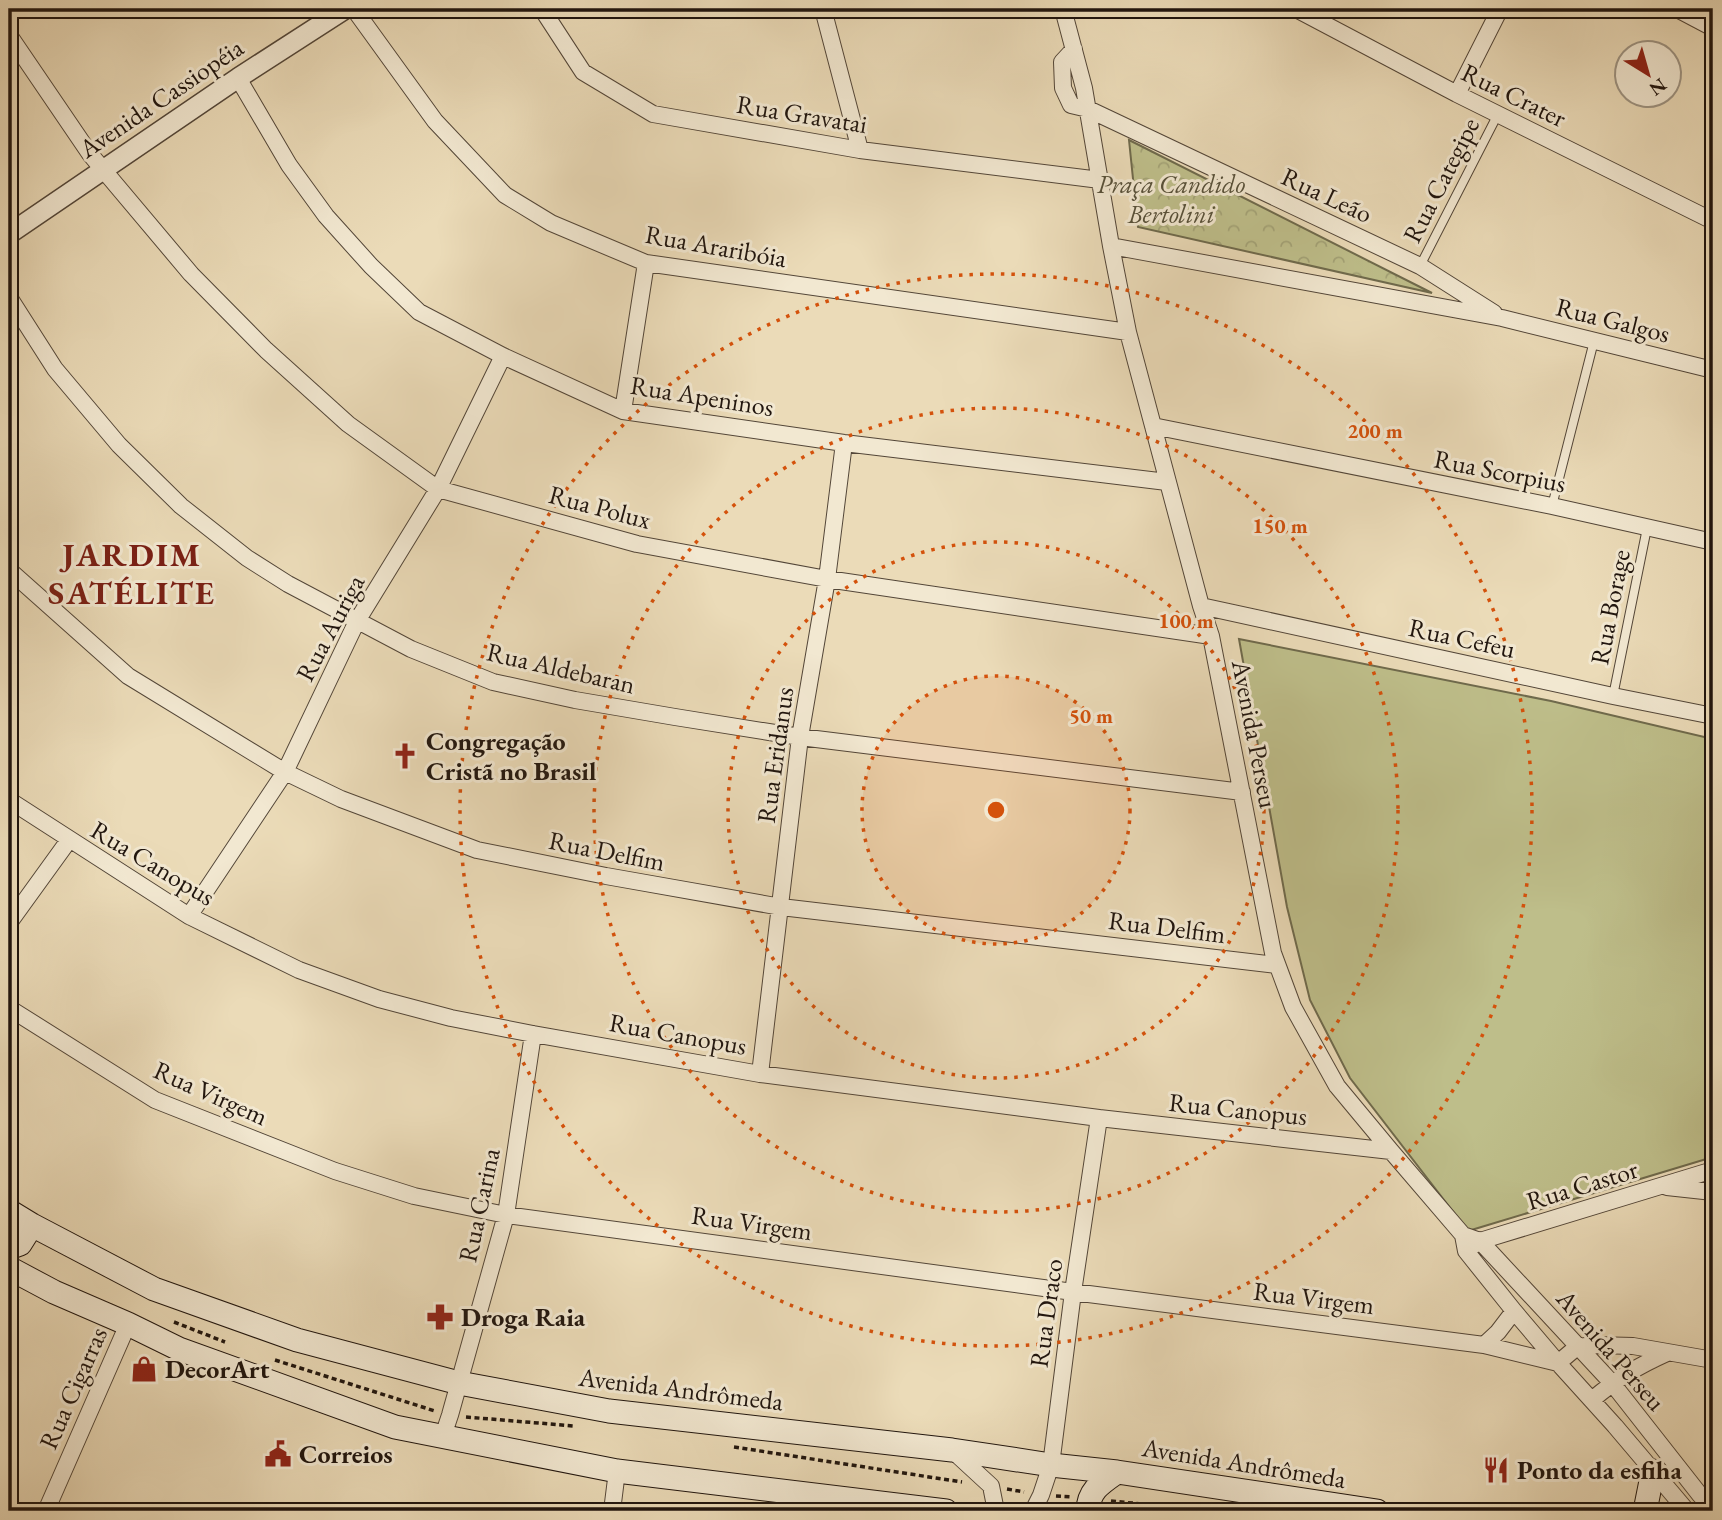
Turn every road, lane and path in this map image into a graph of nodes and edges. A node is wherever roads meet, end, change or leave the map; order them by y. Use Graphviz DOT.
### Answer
graph roads {
  1 [pos="345,9"];
  2 [pos="354,9"];
  3 [pos="542,9"];
  4 [pos="823,9"];
  5 [pos="1063,9"];
  6 [pos="1296,9"];
  7 [pos="1500,9"];
  8 [pos="1677,9"];
  9 [pos="1713,28"];
  10 [pos="9,35"];
  11 [pos="238,78"];
  12 [pos="1457,94"];
  13 [pos="1088,109"];
  14 [pos="1498,114"];
  15 [pos="860,149"];
  16 [pos="102,169"];
  17 [pos="1100,180"];
  18 [pos="1713,221"];
  19 [pos="9,234"];
  20 [pos="1111,246"];
  21 [pos="646,263"];
  22 [pos="1420,266"];
  23 [pos="9,297"];
  24 [pos="1502,318"];
  25 [pos="1128,332"];
  26 [pos="1594,341"];
  27 [pos="503,356"];
  28 [pos="1713,370"];
  29 [pos="624,411"];
  30 [pos="1153,426"];
  31 [pos="844,443"];
  32 [pos="1167,482"];
  33 [pos="438,489"];
  34 [pos="1552,506"];
  35 [pos="1648,527"];
  36 [pos="1713,542"];
  37 [pos="9,569"];
  38 [pos="827,579"];
  39 [pos="1201,606"];
  40 [pos="357,621"];
  41 [pos="1211,636"];
  42 [pos="1613,696"];
  43 [pos="1713,716"];
  44 [pos="800,737"];
  45 [pos="285,772"];
  46 [pos="1242,792"];
  47 [pos="9,800"];
  48 [pos="69,840"];
  49 [pos="781,907"];
  50 [pos="189,916"];
  51 [pos="9,923"];
  52 [pos="1276,965"];
  53 [pos="9,1008"];
  54 [pos="533,1034"];
  55 [pos="760,1074"];
  56 [pos="1098,1118"];
  57 [pos="1391,1151"];
  58 [pos="1713,1170"];
  59 [pos="1661,1186"];
  60 [pos="1713,1192"];
  61 [pos="9,1211"];
  62 [pos="506,1215"];
  63 [pos="32,1225"];
  64 [pos="1470,1243"];
  65 [pos="9,1248"];
  66 [pos="9,1268"];
  67 [pos="1073,1292"];
  68 [pos="1514,1311"];
  69 [pos="128,1324"];
  70 [pos="1484,1345"];
  71 [pos="1577,1347"];
  72 [pos="1667,1353"];
  73 [pos="1713,1360"];
  74 [pos="1558,1363"];
  75 [pos="1612,1382"];
  76 [pos="459,1383"];
  77 [pos="1592,1400"];
  78 [pos="443,1436"];
  79 [pos="952,1450"];
  80 [pos="1051,1465"];
  81 [pos="617,1471"];
  82 [pos="1653,1471"];
  83 [pos="1117,1472"];
  84 [pos="9,1507"];
  85 [pos="1713,1508"];
  86 [pos="17,1511"];
  87 [pos="46,1511"];
  88 [pos="612,1511"];
  89 [pos="946,1511"];
  90 [pos="996,1511"];
  91 [pos="1033,1511"];
  92 [pos="1088,1511"];
  93 [pos="1377,1511"];
  94 [pos="1645,1511"];
  95 [pos="1687,1511"];
  1 -- 11 [label="street, Avenida Cassiopéia"];
  2 -- 21 [label="street, Rua Araribóia"];
  3 -- 15 [label="street, Rua Gravatai"];
  4 -- 15 [label="street"];
  5 -- 13 [label="street"];
  6 -- 12 [label="street, Rua Crater"];
  7 -- 12 [label="street"];
  8 -- 9 [label="street"];
  10 -- 16 [label="street, Rua Polux"];
  11 -- 16 [label="street, Avenida Cassiopéia"];
  11 -- 27 [label="street, Rua Apeninos"];
  12 -- 14 [label="street, Rua Crater"];
  13 -- 17 [label="street, Avenida Perseu"];
  13 -- 22 [label="street, Rua Leão"];
  14 -- 18 [label="street, Rua Crater"];
  14 -- 22 [label="lane, Rua Categipe"];
  15 -- 17 [label="street, Rua Gravatai"];
  16 -- 19 [label="street, Avenida Cassiopéia"];
  16 -- 33 [label="street, Rua Polux"];
  17 -- 20 [label="street, Avenida Perseu"];
  20 -- 24 [label="street"];
  20 -- 25 [label="street, Avenida Perseu"];
  21 -- 25 [label="street, Rua Araribóia"];
  21 -- 29 [label="street"];
  22 -- 24 [label="street, Rua Leão"];
  23 -- 40 [label="street, Rua Aldebaran"];
  24 -- 26 [label="street, Rua Galgos"];
  25 -- 30 [label="street, Avenida Perseu"];
  26 -- 28 [label="street, Rua Galgos"];
  26 -- 34 [label="lane"];
  27 -- 29 [label="street, Rua Apeninos"];
  27 -- 33 [label="street, Rua Auriga"];
  29 -- 31 [label="street, Rua Apeninos"];
  30 -- 32 [label="street, Avenida Perseu"];
  30 -- 34 [label="street, Rua Scorpius"];
  31 -- 32 [label="street, Rua Apeninos"];
  31 -- 38 [label="street, Rua Eridanus"];
  32 -- 39 [label="street, Avenida Perseu"];
  33 -- 38 [label="street, Rua Polux"];
  33 -- 40 [label="street, Rua Auriga"];
  34 -- 35 [label="street, Rua Scorpius"];
  35 -- 36 [label="street, Rua Scorpius"];
  35 -- 42 [label="lane, Rua Borage"];
  37 -- 45 [label="street, Rua Delfim"];
  38 -- 41 [label="street, Rua Polux"];
  38 -- 44 [label="street, Rua Eridanus"];
  39 -- 41 [label="street, Avenida Perseu"];
  39 -- 42 [label="street, Rua Cefeu"];
  40 -- 44 [label="street, Rua Aldebaran"];
  40 -- 45 [label="street, Rua Auriga"];
  41 -- 46 [label="street, Avenida Perseu"];
  42 -- 43 [label="street, Rua Cefeu"];
  44 -- 46 [label="street, Rua Aldebaran"];
  44 -- 49 [label="street, Rua Eridanus"];
  45 -- 49 [label="street, Rua Delfim"];
  45 -- 50 [label="street, Rua Auriga"];
  46 -- 52 [label="street, Avenida Perseu"];
  47 -- 48 [label="street, Rua Canopus"];
  48 -- 50 [label="street, Rua Canopus"];
  48 -- 51 [label="street"];
  49 -- 52 [label="street, Rua Delfim"];
  49 -- 55 [label="street, Rua Eridanus"];
  50 -- 54 [label="street, Rua Canopus"];
  52 -- 57 [label="street, Avenida Perseu"];
  53 -- 62 [label="street, Rua Virgem"];
  54 -- 55 [label="street, Rua Canopus"];
  54 -- 62 [label="street, Rua Carina"];
  55 -- 56 [label="street, Rua Canopus"];
  56 -- 57 [label="street, Rua Canopus"];
  56 -- 67 [label="street, Rua Draco"];
  57 -- 64 [label="street, Avenida Perseu"];
  58 -- 59 [label="street, Rua Castor"];
  59 -- 60 [label="street"];
  59 -- 64 [label="street, Rua Castor"];
  61 -- 63 [label="main road, Avenida Andrômeda"];
  62 -- 67 [label="street, Rua Virgem"];
  62 -- 76 [label="street, Rua Carina"];
  63 -- 65 [label="main road"];
  63 -- 76 [label="main road, Avenida Andrômeda"];
  64 -- 68 [label="street, Avenida Perseu"];
  64 -- 71 [label="street, Avenida Perseu"];
  66 -- 69 [label="main road"];
  67 -- 70 [label="street, Rua Virgem"];
  67 -- 80 [label="street, Rua Draco"];
  68 -- 70 [label="street"];
  68 -- 74 [label="street, Avenida Perseu"];
  69 -- 78 [label="main road"];
  69 -- 87 [label="street, Rua Cigarras"];
  70 -- 74 [label="street, Rua Virgem"];
  71 -- 72 [label="street"];
  71 -- 74 [label="street"];
  71 -- 75 [label="street, Avenida Perseu"];
  72 -- 73 [label="street"];
  72 -- 75 [label="street"];
  74 -- 77 [label="street, Avenida Perseu"];
  75 -- 77 [label="street"];
  75 -- 85 [label="street, Avenida Perseu"];
  76 -- 78 [label="street, Rua Carina"];
  76 -- 79 [label="main road, Avenida Andrômeda"];
  77 -- 82 [label="street, Avenida Perseu"];
  78 -- 81 [label="main road"];
  79 -- 80 [label="main road, Avenida Andrômeda"];
  79 -- 90 [label="street"];
  80 -- 83 [label="main road, Avenida Andrômeda"];
  80 -- 91 [label="street, Rua Draco"];
  81 -- 88 [label="street"];
  81 -- 89 [label="main road"];
  82 -- 94 [label="main road"];
  82 -- 95 [label="street, Avenida Perseu"];
  83 -- 92 [label="main road"];
  83 -- 93 [label="main road, Avenida Andrômeda"];
  84 -- 86 [label="street"];
}
